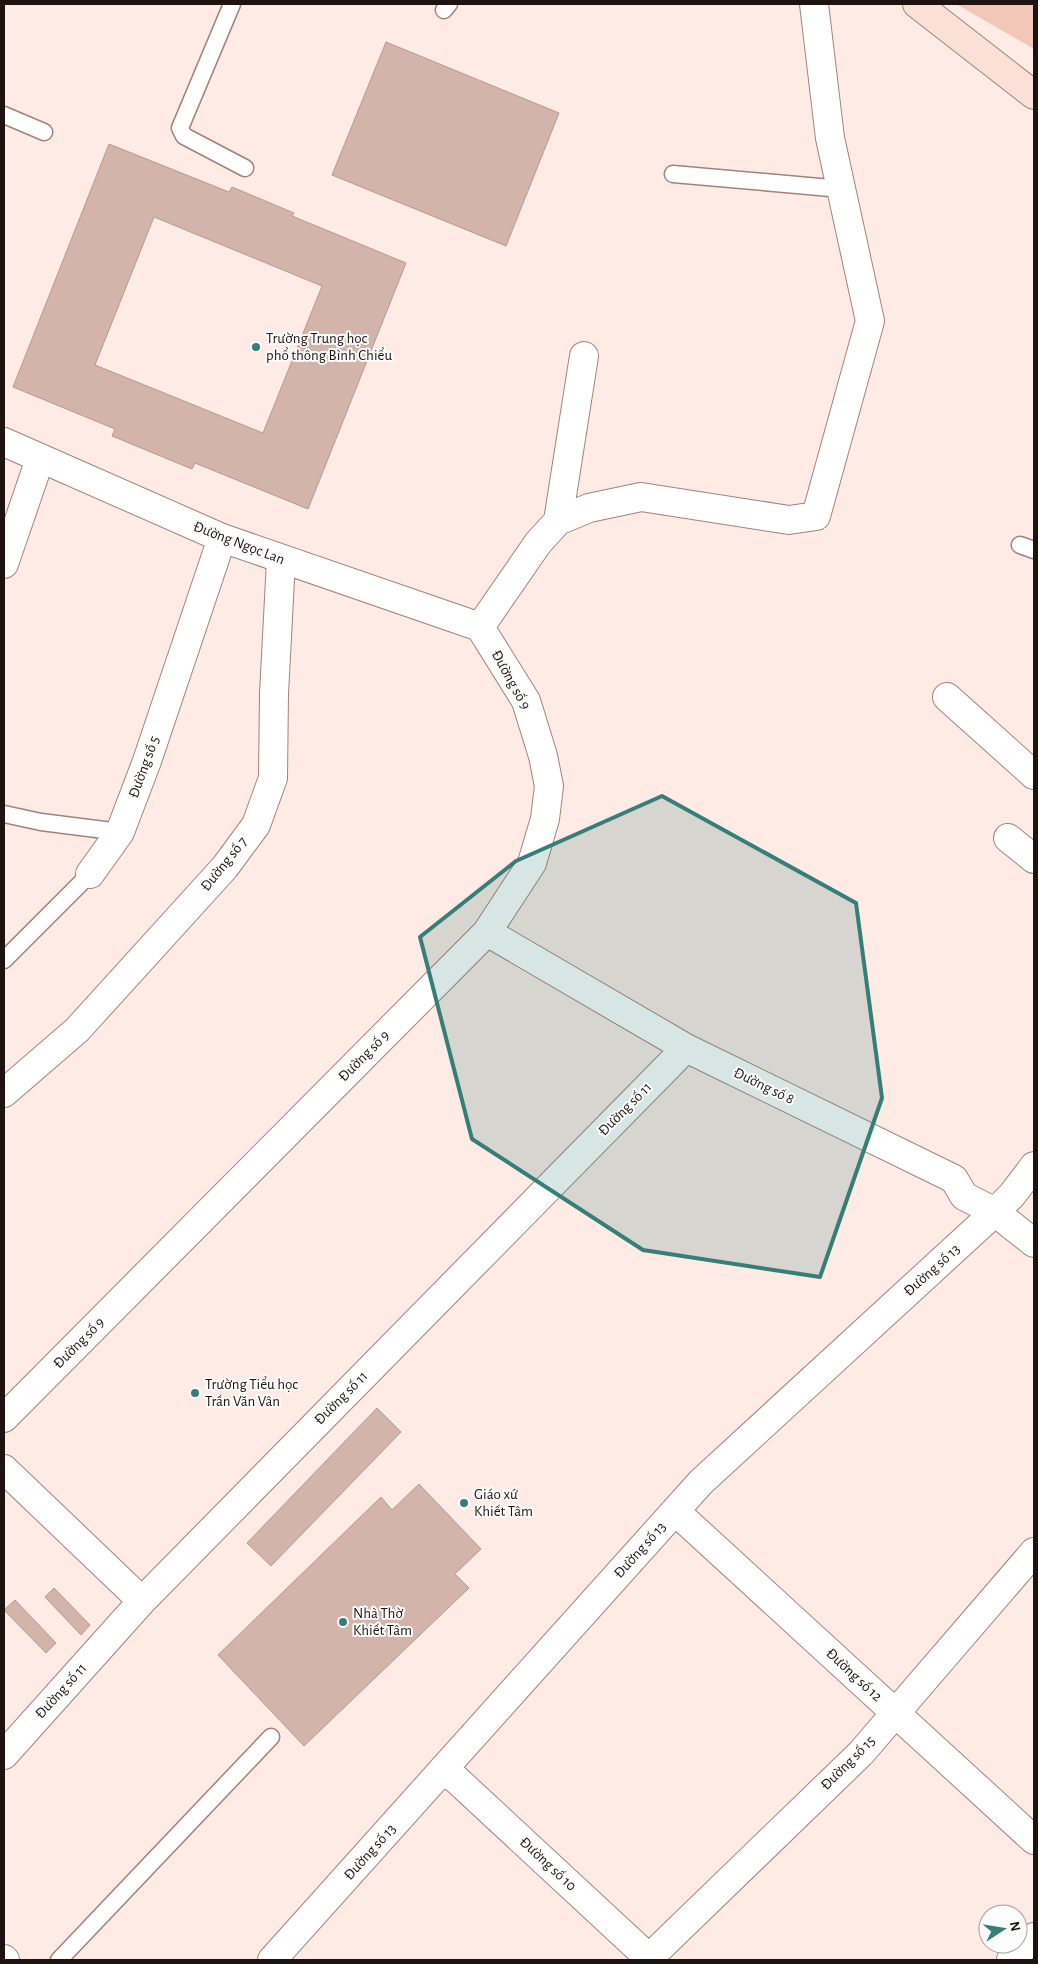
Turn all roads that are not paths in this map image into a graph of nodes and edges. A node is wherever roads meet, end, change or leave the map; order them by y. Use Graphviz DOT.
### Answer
graph roads {
  1 [pos="232,4"];
  2 [pos="814,4"];
  3 [pos="917,4"];
  4 [pos="1034,95"];
  5 [pos="4,115"];
  6 [pos="44,132"];
  7 [pos="245,168"];
  8 [pos="674,174"];
  9 [pos="842,189"];
  10 [pos="584,356"];
  11 [pos="4,442"];
  12 [pos="40,458"];
  13 [pos="558,521"];
  14 [pos="222,538"];
  15 [pos="281,560"];
  16 [pos="4,564"];
  17 [pos="480,627"];
  18 [pos="947,696"];
  19 [pos="1034,775"];
  20 [pos="4,814"];
  21 [pos="120,832"];
  22 [pos="1008,838"];
  23 [pos="1034,859"];
  24 [pos="90,874"];
  25 [pos="488,932"];
  26 [pos="4,960"];
  27 [pos="686,1048"];
  28 [pos="4,1093"];
  29 [pos="1034,1166"];
  30 [pos="995,1212"];
  31 [pos="1034,1243"];
  32 [pos="4,1418"];
  33 [pos="4,1469"];
  34 [pos="675,1510"];
  35 [pos="1034,1552"];
  36 [pos="142,1600"];
  37 [pos="896,1713"];
  38 [pos="271,1737"];
  39 [pos="4,1756"];
  40 [pos="444,1768"];
  41 [pos="1034,1840"];
  42 [pos="1034,1937"];
  43 [pos="59,1960"];
  44 [pos="272,1960"];
  45 [pos="649,1960"];
  46 [pos="1012,1960"];
  1 -- 7 [label="lane"];
  2 -- 9 [label="street"];
  3 -- 4 [label="street"];
  5 -- 6 [label="lane"];
  8 -- 9 [label="lane"];
  9 -- 13 [label="street"];
  10 -- 13 [label="street"];
  11 -- 12 [label="street, Đường Ngọc Lan"];
  12 -- 14 [label="street, Đường Ngọc Lan"];
  12 -- 16 [label="street"];
  13 -- 17 [label="street"];
  14 -- 15 [label="street, Đường Ngọc Lan"];
  14 -- 21 [label="street, Đường số 5"];
  15 -- 17 [label="street, Đường Ngọc Lan"];
  15 -- 28 [label="street, Đường số 7"];
  17 -- 25 [label="street, Đường số 9"];
  18 -- 19 [label="street"];
  20 -- 21 [label="lane"];
  21 -- 24 [label="street, Đường số 5"];
  22 -- 23 [label="street"];
  24 -- 26 [label="lane, Đường số 5"];
  25 -- 27 [label="street, Đường số 8"];
  25 -- 32 [label="street, Đường số 9"];
  27 -- 30 [label="street, Đường số 8"];
  27 -- 36 [label="street, Đường số 11"];
  29 -- 30 [label="street, Đường số 13"];
  30 -- 31 [label="street, Đường số 8"];
  30 -- 34 [label="street, Đường số 13"];
  33 -- 36 [label="street"];
  34 -- 37 [label="street, Đường số 12"];
  34 -- 40 [label="street, Đường số 13"];
  35 -- 37 [label="street, Đường số 15"];
  36 -- 39 [label="street, Đường số 11"];
  37 -- 41 [label="street, Đường số 12"];
  37 -- 45 [label="street, Đường số 15"];
  38 -- 43 [label="lane"];
  40 -- 44 [label="street, Đường số 13"];
  40 -- 45 [label="street, Đường số 10"];
  42 -- 46 [label="street"];
}
